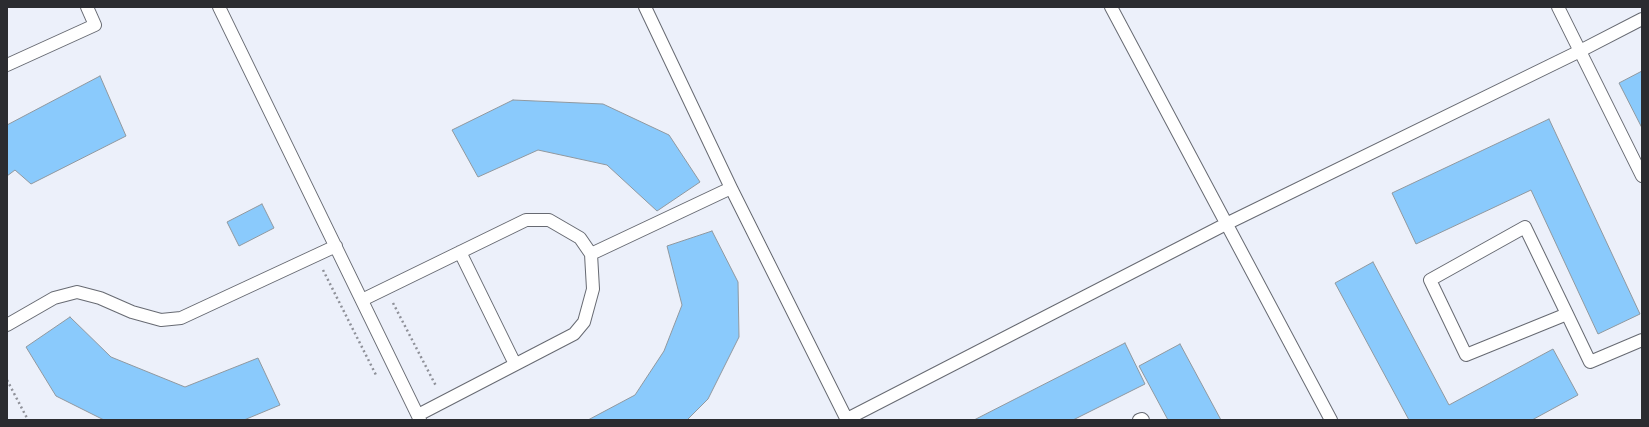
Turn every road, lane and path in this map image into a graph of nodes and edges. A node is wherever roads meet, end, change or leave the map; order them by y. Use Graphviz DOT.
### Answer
graph roads {
  1 [pos="87,7"];
  2 [pos="219,7"];
  3 [pos="645,7"];
  4 [pos="1111,7"];
  5 [pos="1558,7"];
  6 [pos="1642,19"];
  7 [pos="1580,51"];
  8 [pos="7,66"];
  9 [pos="1642,176"];
  10 [pos="731,188"];
  11 [pos="1226,224"];
  12 [pos="336,246"];
  13 [pos="460,252"];
  14 [pos="591,254"];
  15 [pos="316,255"];
  16 [pos="386,288"];
  17 [pos="362,300"];
  18 [pos="1567,314"];
  19 [pos="7,325"];
  20 [pos="1642,340"];
  21 [pos="515,364"];
  22 [pos="378,379"];
  23 [pos="7,380"];
  24 [pos="444,401"];
  25 [pos="419,418"];
  26 [pos="847,419"];
  27 [pos="28,420"];
  28 [pos="1139,420"];
  29 [pos="1143,420"];
  30 [pos="1332,420"];
  1 -- 8 [label="lane"];
  2 -- 12 [label="lane"];
  3 -- 10 [label="lane"];
  4 -- 11 [label="lane"];
  5 -- 7 [label="lane"];
  6 -- 7 [label="lane"];
  7 -- 9 [label="lane"];
  7 -- 11 [label="lane"];
  10 -- 14 [label="lane"];
  10 -- 26 [label="lane"];
  11 -- 26 [label="lane"];
  11 -- 30 [label="lane"];
  12 -- 15 [label="lane"];
  12 -- 17 [label="lane"];
  13 -- 14 [label="lane"];
  13 -- 16 [label="lane"];
  13 -- 21 [label="lane"];
  14 -- 21 [label="lane"];
  15 -- 19 [label="lane"];
  15 -- 22 [label="path"];
  16 -- 17 [label="lane"];
  16 -- 24 [label="path"];
  17 -- 25 [label="lane"];
  18 -- 18 [label="lane"];
  18 -- 20 [label="lane"];
  21 -- 24 [label="lane"];
  23 -- 27 [label="path"];
  24 -- 25 [label="lane"];
  28 -- 29 [label="lane"];
}
